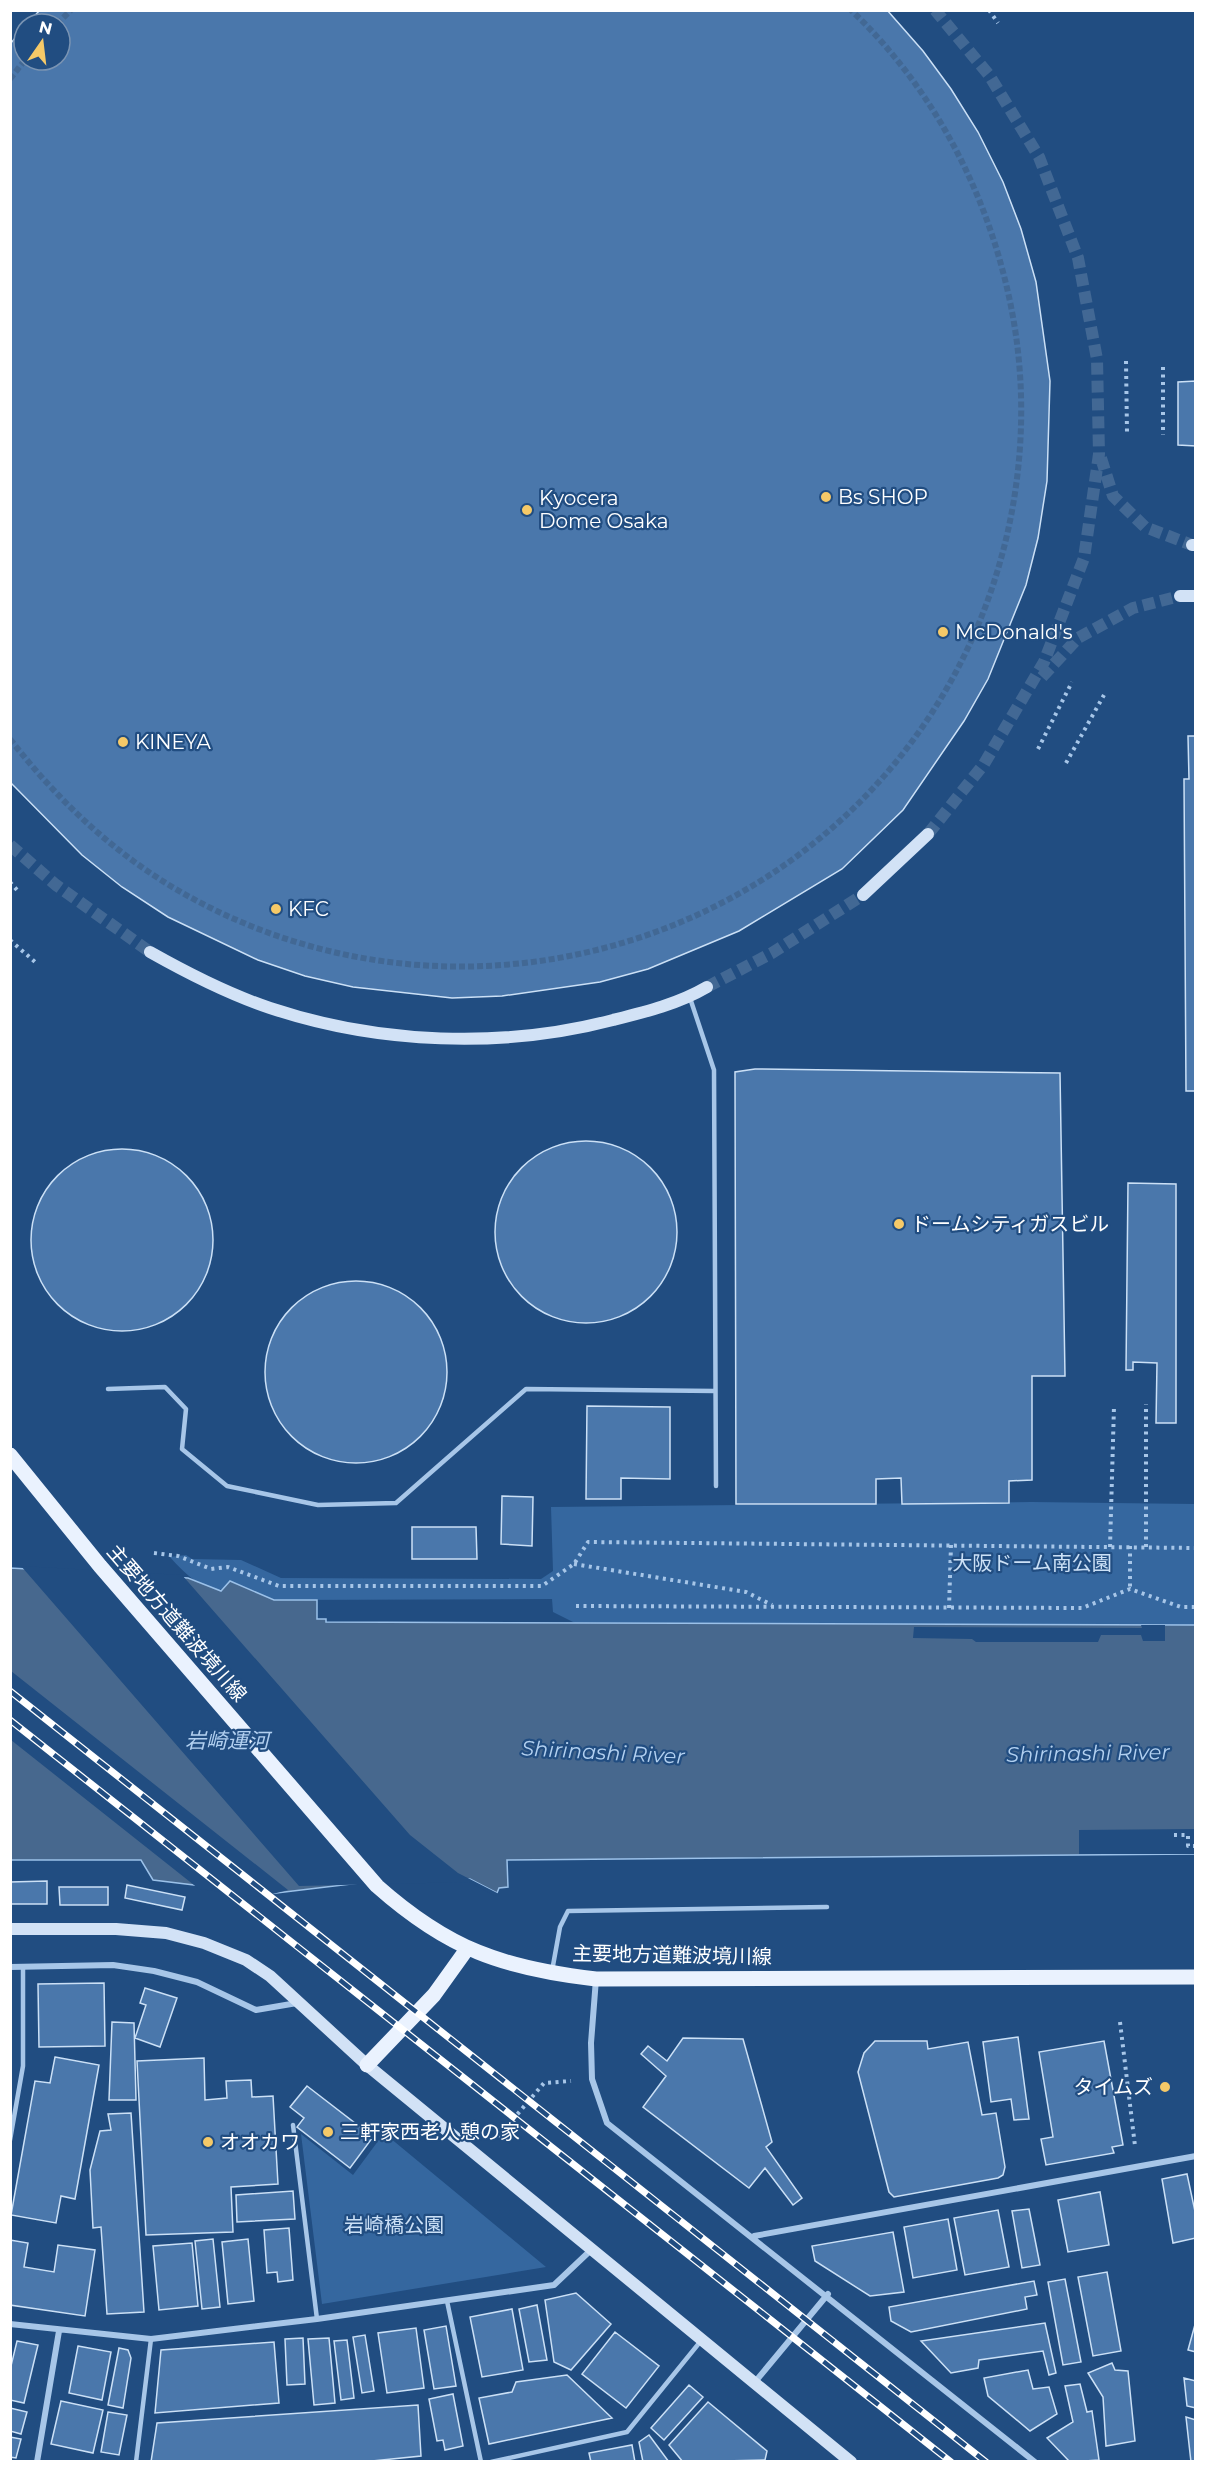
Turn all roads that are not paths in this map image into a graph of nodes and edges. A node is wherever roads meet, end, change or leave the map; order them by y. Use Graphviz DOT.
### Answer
graph roads {
  1 [pos="1180,596"];
  2 [pos="1196,596"];
  3 [pos="928,834"];
  4 [pos="863,895"];
  5 [pos="150,952"];
  6 [pos="707,987"];
  7 [pos="690,998"];
  8 [pos="108,1389"];
  9 [pos="715,1391"];
  10 [pos="10,1455"];
  11 [pos="716,1486"];
  12 [pos="826,1907"];
  13 [pos="10,1929"];
  14 [pos="467,1949"];
  15 [pos="10,1967"];
  16 [pos="23,1967"];
  17 [pos="552,1973"];
  18 [pos="1196,1977"];
  19 [pos="596,1979"];
  20 [pos="298,2003"];
  21 [pos="367,2065"];
  22 [pos="293,2125"];
  23 [pos="10,2140"];
  24 [pos="1196,2156"];
  25 [pos="753,2236"];
  26 [pos="591,2250"];
  27 [pos="828,2294"];
  28 [pos="447,2301"];
  29 [pos="317,2319"];
  30 [pos="10,2324"];
  31 [pos="59,2331"];
  32 [pos="151,2339"];
  33 [pos="702,2339"];
  34 [pos="755,2382"];
  35 [pos="37,2462"];
  36 [pos="136,2462"];
  37 [pos="481,2462"];
  38 [pos="491,2462"];
  39 [pos="851,2462"];
  40 [pos="1035,2462"];
  1 -- 2 [label="street"];
  3 -- 4 [label="street"];
  5 -- 7 [label="street"];
  6 -- 7 [label="street"];
  7 -- 9 [label="lane"];
  8 -- 9 [label="lane"];
  9 -- 11 [label="lane"];
  10 -- 14 [label="main road, 主要地方道難波境川線"];
  12 -- 17 [label="lane"];
  13 -- 20 [label="street"];
  14 -- 17 [label="main road, 主要地方道難波境川線"];
  14 -- 21 [label="main road"];
  15 -- 16 [label="street"];
  16 -- 20 [label="street"];
  16 -- 23 [label="lane"];
  17 -- 19 [label="main road, 主要地方道難波境川線"];
  18 -- 19 [label="main road, 主要地方道難波境川線"];
  19 -- 25 [label="street"];
  20 -- 21 [label="street"];
  21 -- 26 [label="street"];
  22 -- 29 [label="lane"];
  24 -- 25 [label="street"];
  25 -- 27 [label="street"];
  26 -- 28 [label="street"];
  26 -- 33 [label="street"];
  27 -- 34 [label="street"];
  27 -- 40 [label="street"];
  28 -- 29 [label="street"];
  28 -- 37 [label="lane"];
  29 -- 32 [label="street"];
  30 -- 31 [label="street"];
  31 -- 32 [label="street"];
  31 -- 35 [label="street"];
  32 -- 36 [label="lane"];
  33 -- 34 [label="street"];
  33 -- 38 [label="lane"];
  34 -- 39 [label="street"];
}
